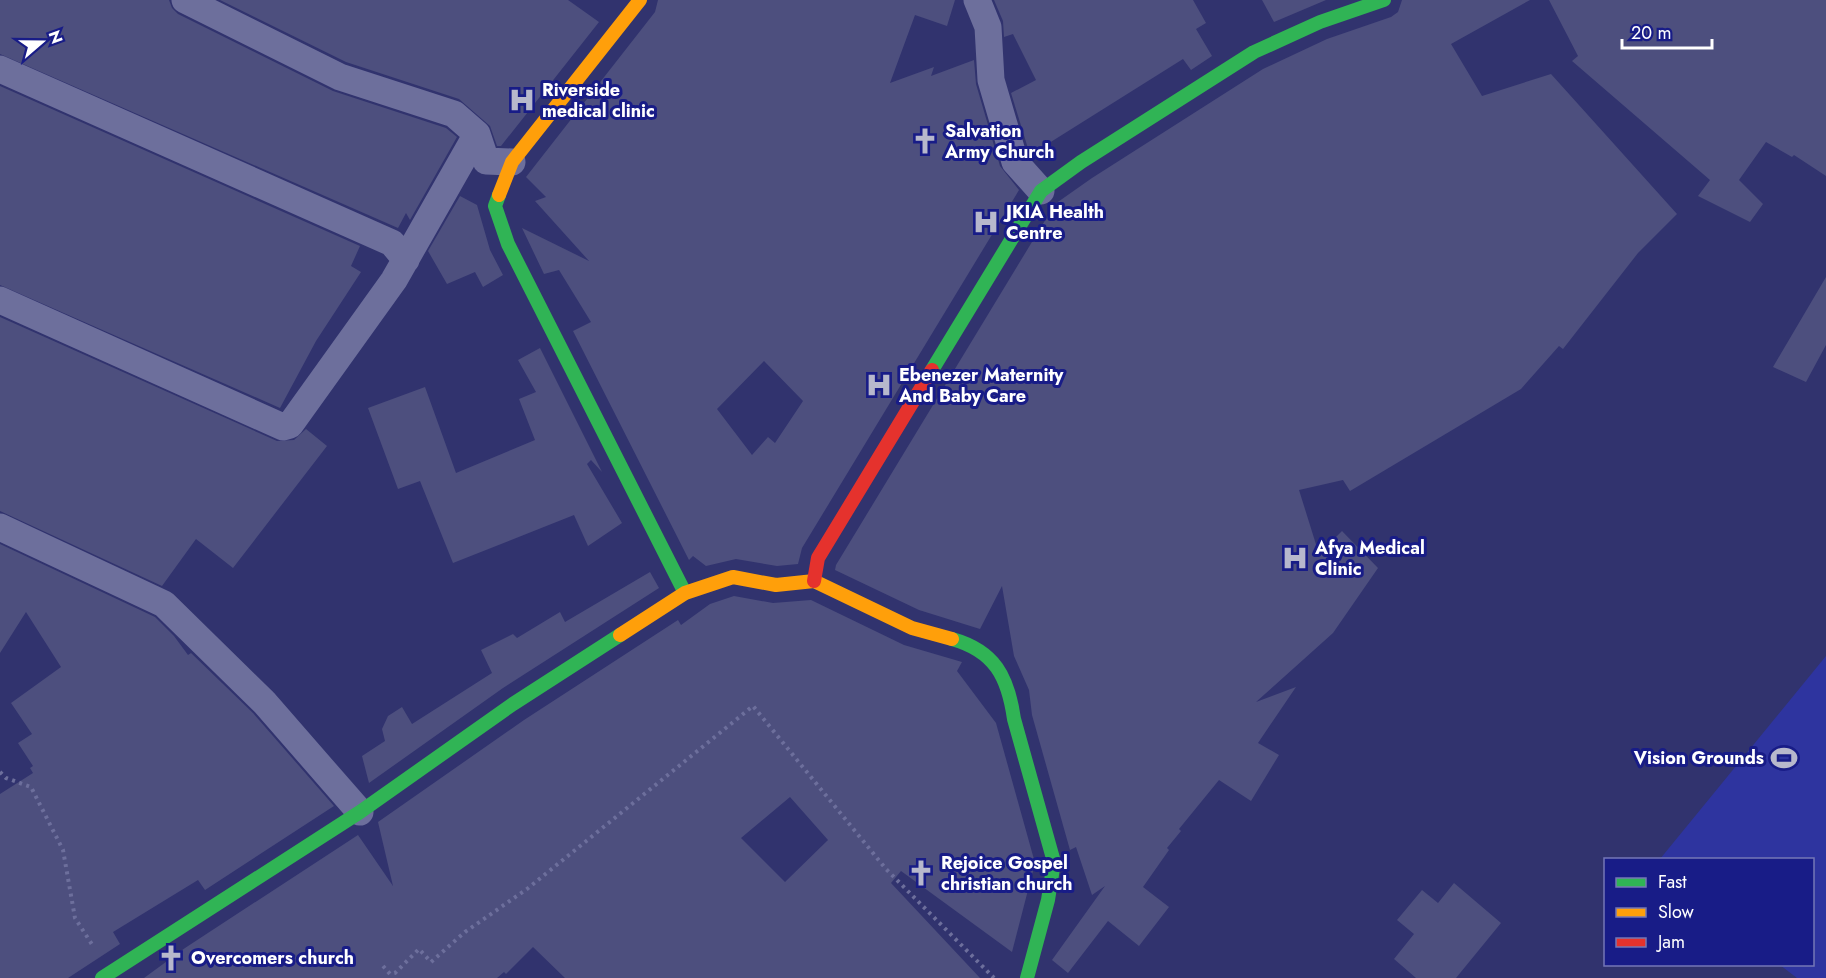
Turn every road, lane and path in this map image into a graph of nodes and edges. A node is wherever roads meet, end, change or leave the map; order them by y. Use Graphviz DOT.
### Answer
graph roads {
  1 [pos="185,0"];
  2 [pos="640,0"];
  3 [pos="977,0"];
  4 [pos="1384,0"];
  5 [pos="0,69"];
  6 [pos="477,134"];
  7 [pos="512,162"];
  8 [pos="1041,191"];
  9 [pos="406,260"];
  10 [pos="0,300"];
  11 [pos="0,527"];
  12 [pos="814,581"];
  13 [pos="685,593"];
  14 [pos="0,772"];
  15 [pos="360,812"];
  16 [pos="383,966"];
  17 [pos="106,976"];
  18 [pos="994,978"];
  19 [pos="1027,978"];
  1 -- 6 [label="street"];
  2 -- 7 [label="street"];
  3 -- 8 [label="street"];
  4 -- 8 [label="street"];
  5 -- 9 [label="street"];
  6 -- 7 [label="street"];
  6 -- 9 [label="street"];
  7 -- 13 [label="street"];
  8 -- 12 [label="street"];
  9 -- 10 [label="street"];
  11 -- 15 [label="street"];
  12 -- 13 [label="street"];
  12 -- 19 [label="street"];
  13 -- 15 [label="street"];
  14 -- 17 [label="path"];
  15 -- 17 [label="street"];
  16 -- 18 [label="path"];
}
